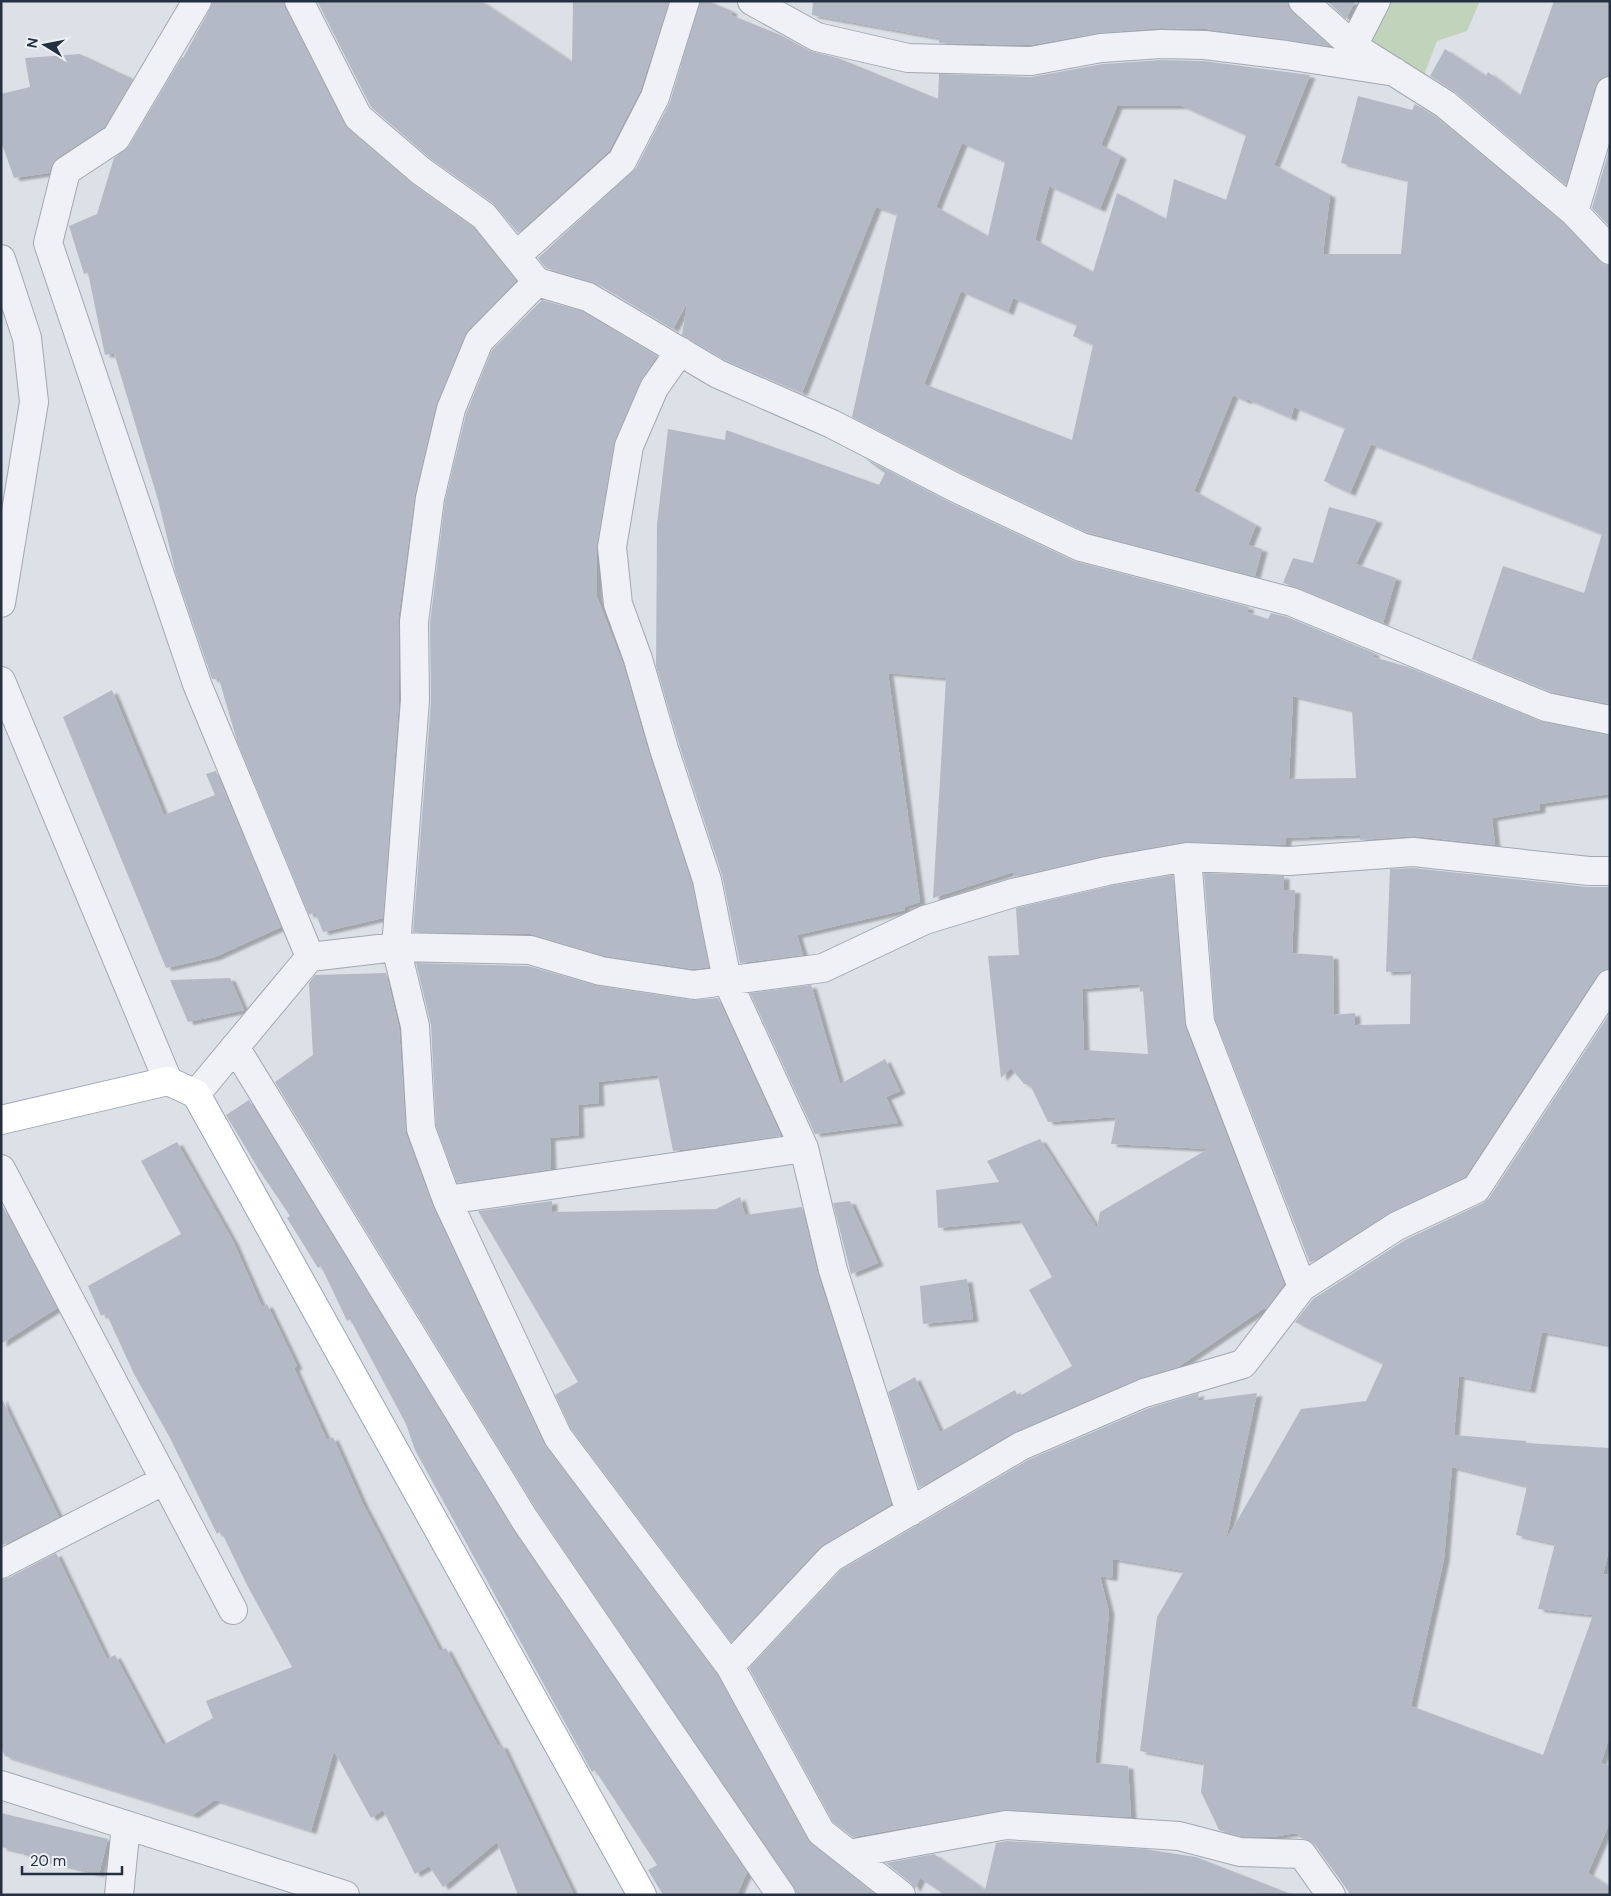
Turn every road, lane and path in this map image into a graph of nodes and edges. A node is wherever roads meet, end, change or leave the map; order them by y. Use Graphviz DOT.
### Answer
graph roads {
  1 [pos="197,1"];
  2 [pos="299,1"];
  3 [pos="685,1"];
  4 [pos="752,1"];
  5 [pos="1303,1"];
  6 [pos="1376,1"];
  7 [pos="1354,46"];
  8 [pos="1395,72"];
  9 [pos="1610,91"];
  10 [pos="1574,212"];
  11 [pos="1610,250"];
  12 [pos="516,256"];
  13 [pos="1,259"];
  14 [pos="537,282"];
  15 [pos="680,351"];
  16 [pos="1,603"];
  17 [pos="1,681"];
  18 [pos="1610,720"];
  19 [pos="1187,857"];
  20 [pos="1610,871"];
  21 [pos="396,947"];
  22 [pos="310,957"];
  23 [pos="727,980"];
  24 [pos="1610,984"];
  25 [pos="235,1047"];
  26 [pos="168,1080"];
  27 [pos="196,1094"];
  28 [pos="1,1120"];
  29 [pos="804,1148"];
  30 [pos="1,1169"];
  31 [pos="447,1200"];
  32 [pos="1302,1287"];
  33 [pos="165,1480"];
  34 [pos="910,1512"];
  35 [pos="1,1564"];
  36 [pos="233,1610"];
  37 [pos="730,1666"];
  38 [pos="1,1785"];
  39 [pos="126,1825"];
  40 [pos="849,1854"];
  41 [pos="769,1891"];
  42 [pos="118,1895"];
  43 [pos="345,1895"];
  44 [pos="642,1895"];
  45 [pos="901,1895"];
  46 [pos="1331,1895"];
  1 -- 22 [label="street"];
  2 -- 12 [label="street"];
  3 -- 12 [label="street"];
  4 -- 8 [label="street"];
  5 -- 7 [label="street"];
  6 -- 7 [label="street"];
  7 -- 8 [label="street"];
  8 -- 10 [label="street"];
  9 -- 10 [label="street"];
  10 -- 11 [label="street"];
  12 -- 14 [label="street"];
  13 -- 16 [label="street"];
  14 -- 15 [label="street"];
  14 -- 21 [label="street"];
  15 -- 18 [label="street"];
  15 -- 23 [label="street"];
  17 -- 26 [label="street"];
  19 -- 20 [label="street"];
  19 -- 23 [label="street"];
  19 -- 32 [label="street"];
  21 -- 22 [label="street"];
  21 -- 23 [label="street"];
  21 -- 31 [label="street"];
  22 -- 25 [label="street"];
  23 -- 29 [label="street"];
  24 -- 32 [label="street"];
  25 -- 27 [label="street"];
  25 -- 41 [label="street"];
  26 -- 27 [label="main road"];
  26 -- 28 [label="main road"];
  27 -- 44 [label="main road"];
  29 -- 31 [label="street"];
  29 -- 34 [label="street"];
  30 -- 33 [label="street"];
  31 -- 37 [label="street"];
  32 -- 34 [label="street"];
  33 -- 35 [label="street"];
  33 -- 36 [label="street"];
  34 -- 37 [label="street"];
  37 -- 40 [label="street"];
  38 -- 39 [label="street"];
  39 -- 42 [label="street"];
  39 -- 43 [label="street"];
  40 -- 45 [label="street"];
  40 -- 46 [label="street"];
}
